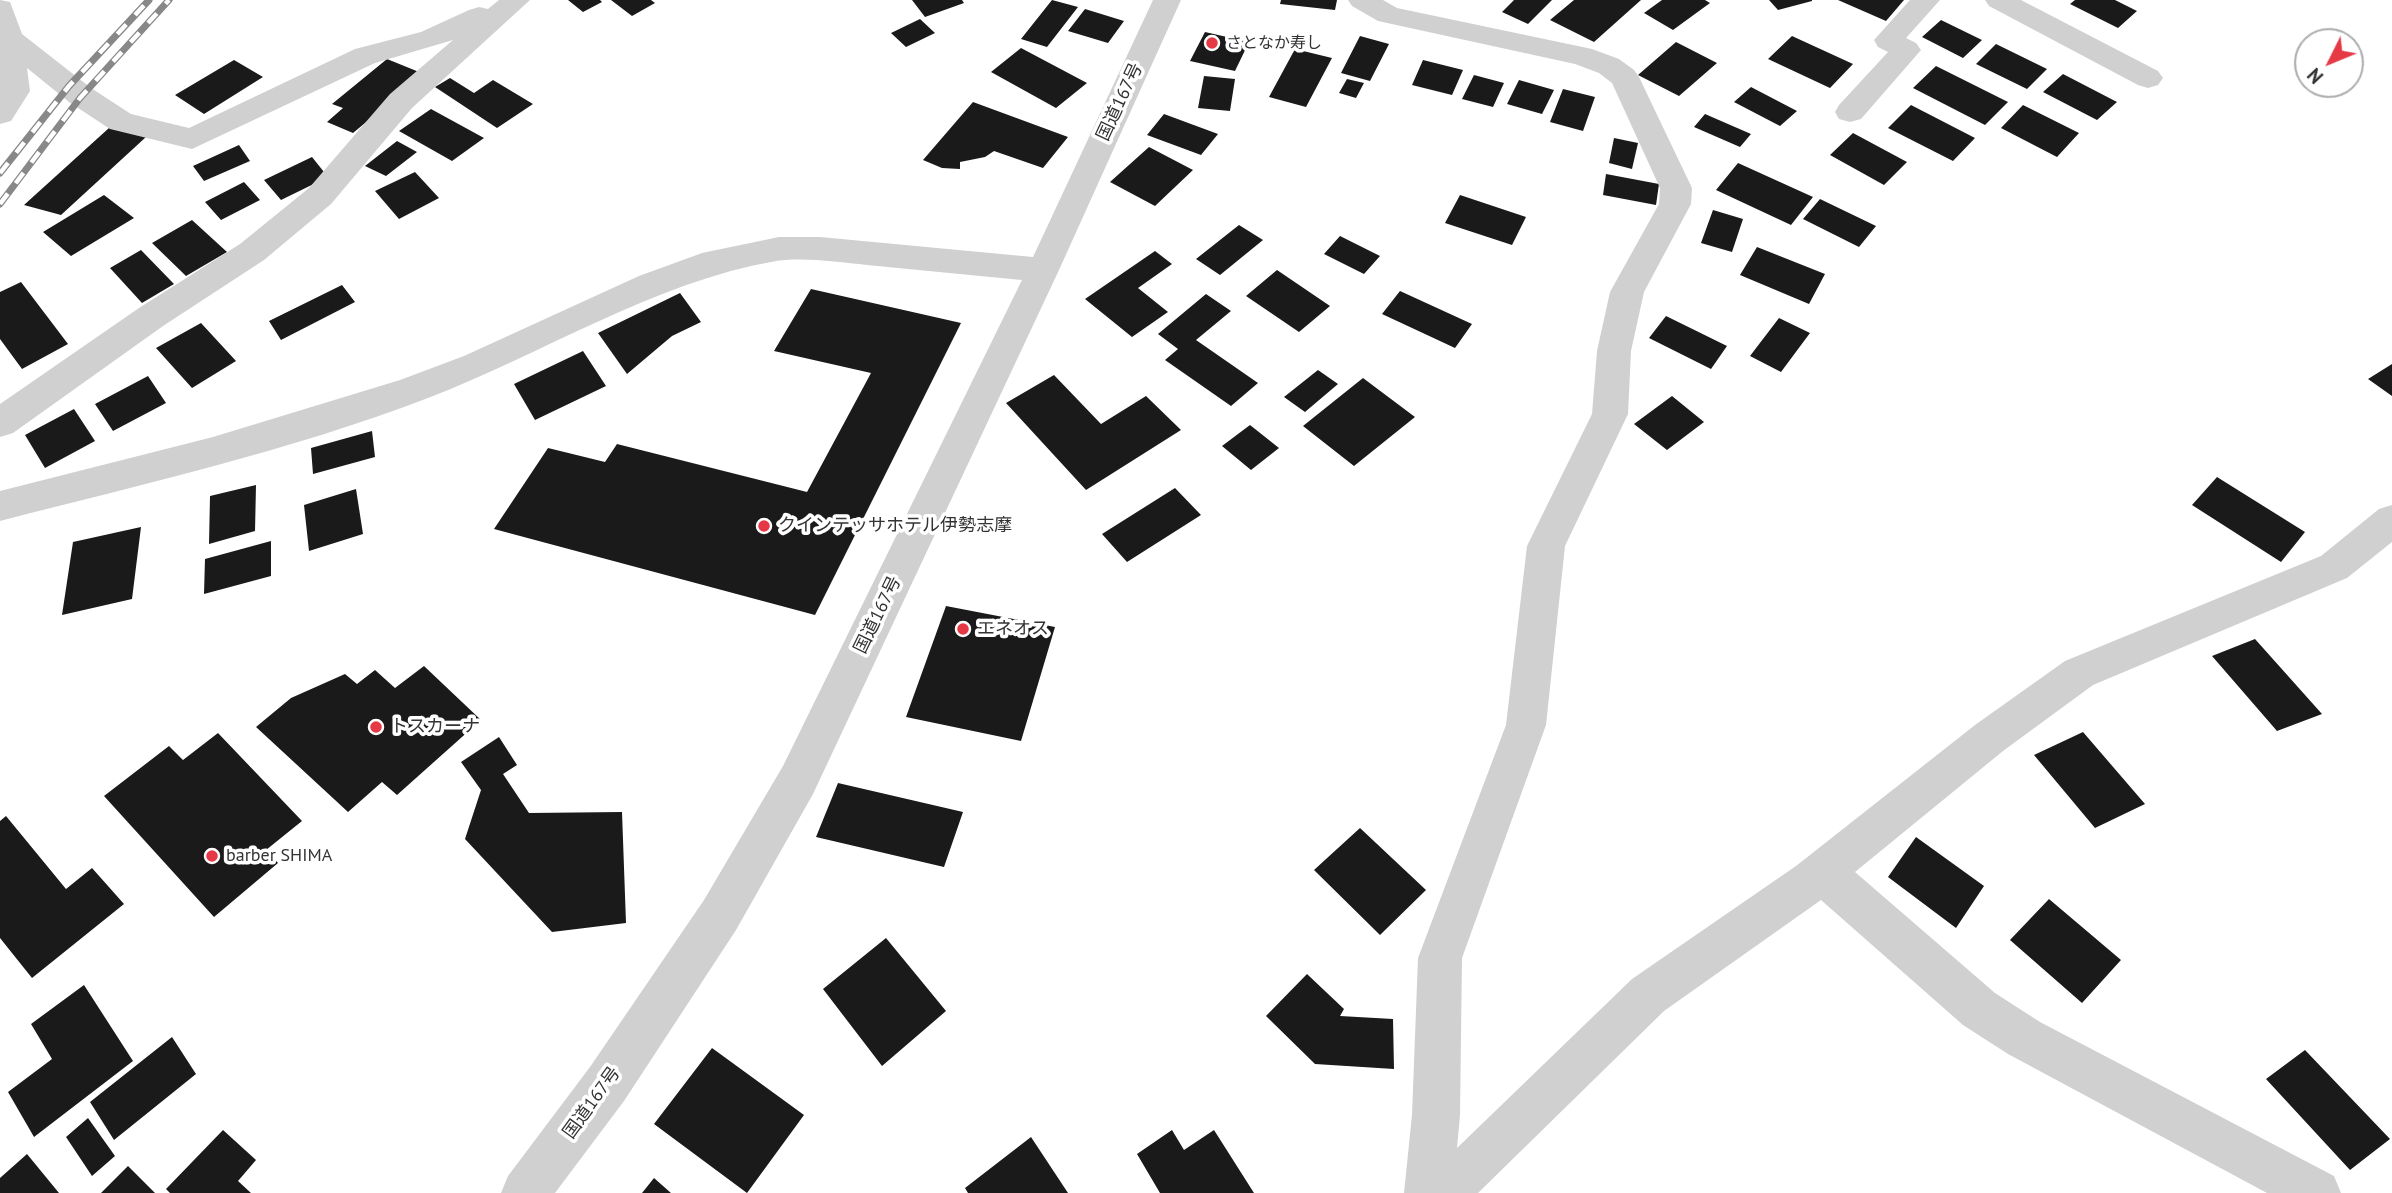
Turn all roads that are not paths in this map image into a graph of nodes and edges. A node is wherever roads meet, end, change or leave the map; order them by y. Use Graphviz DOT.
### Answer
graph roads {
  1 [pos="510,0"];
  2 [pos="516,0"];
  3 [pos="1167,0"];
  4 [pos="1362,0"];
  5 [pos="1926,0"];
  6 [pos="1999,0"];
  7 [pos="0,8"];
  8 [pos="9,38"];
  9 [pos="2148,78"];
  10 [pos="1850,112"];
  11 [pos="0,114"];
  12 [pos="1043,270"];
  13 [pos="0,423"];
  14 [pos="0,506"];
  15 [pos="2392,520"];
  16 [pos="1822,872"];
  17 [pos="525,1193"];
  18 [pos="1428,1193"];
  19 [pos="1441,1193"];
  20 [pos="2317,1193"];
  1 -- 8 [label="street"];
  2 -- 13 [label="street"];
  3 -- 12 [label="street, 国道167号"];
  4 -- 18 [label="street"];
  5 -- 10 [label="street"];
  6 -- 9 [label="street"];
  7 -- 8 [label="street"];
  8 -- 11 [label="street"];
  12 -- 14 [label="street"];
  12 -- 17 [label="street, 国道167号"];
  15 -- 16 [label="street"];
  16 -- 19 [label="street"];
  16 -- 20 [label="street"];
}
